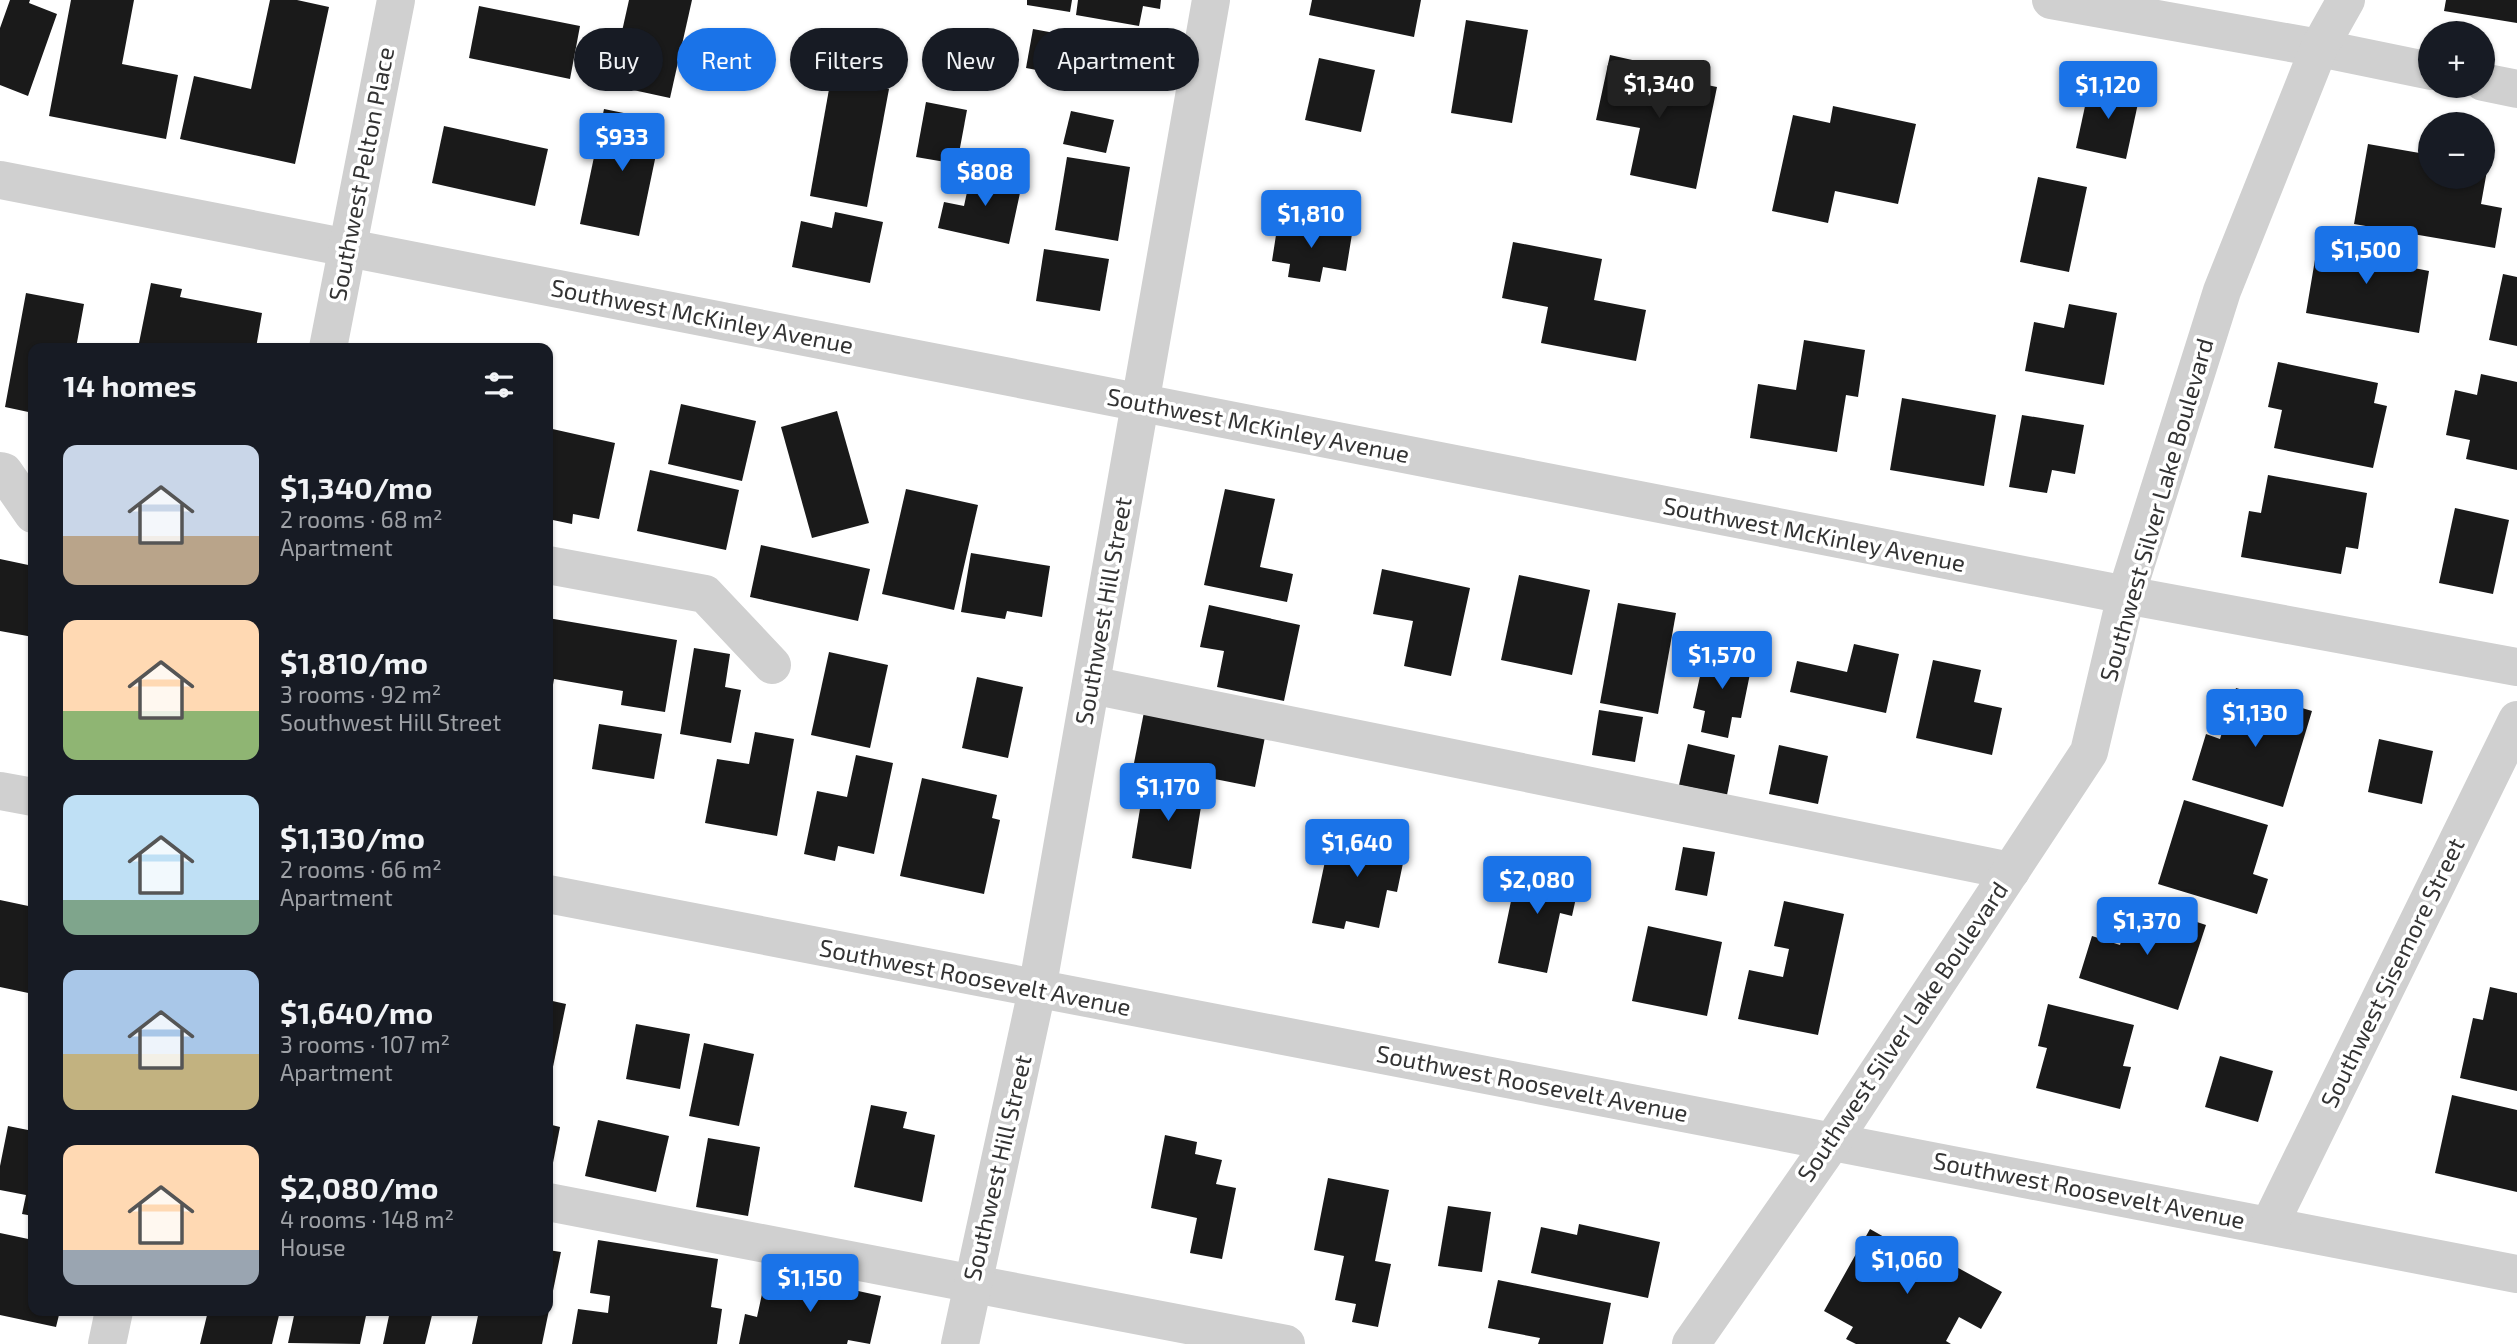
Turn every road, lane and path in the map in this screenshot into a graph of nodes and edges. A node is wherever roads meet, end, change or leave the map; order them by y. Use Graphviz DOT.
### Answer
graph roads {
  1 [pos="396,0"];
  2 [pos="1211,0"];
  3 [pos="2051,0"];
  4 [pos="2346,0"];
  5 [pos="2319,48"];
  6 [pos="2418,68"];
  7 [pos="2495,84"];
  8 [pos="2517,89"];
  9 [pos="0,180"];
  10 [pos="348,249"];
  11 [pos="329,343"];
  12 [pos="1140,404"];
  13 [pos="0,471"];
  14 [pos="28,507"];
  15 [pos="553,566"];
  16 [pos="2126,595"];
  17 [pos="772,665"];
  18 [pos="2517,667"];
  19 [pos="1091,685"];
  20 [pos="2517,720"];
  21 [pos="0,791"];
  22 [pos="28,796"];
  23 [pos="2011,871"];
  24 [pos="553,895"];
  25 [pos="1037,990"];
  26 [pos="1832,1142"];
  27 [pos="553,1203"];
  28 [pos="2269,1226"];
  29 [pos="2517,1274"];
  30 [pos="972,1284"];
  31 [pos="113,1316"];
  32 [pos="107,1344"];
  33 [pos="960,1344"];
  34 [pos="1286,1344"];
  35 [pos="1692,1344"];
  1 -- 10 [label="street, Southwest Pelton Place"];
  2 -- 12 [label="street, Southwest Hill Street"];
  3 -- 5 [label="street"];
  4 -- 5 [label="street, Southwest Silver Lake Boulevard"];
  5 -- 6 [label="street"];
  5 -- 16 [label="street, Southwest Silver Lake Boulevard"];
  7 -- 8 [label="street"];
  9 -- 10 [label="street, Southwest McKinley Avenue"];
  10 -- 11 [label="street, Southwest Pelton Place"];
  10 -- 12 [label="street, Southwest McKinley Avenue"];
  12 -- 16 [label="street, Southwest McKinley Avenue"];
  12 -- 19 [label="street, Southwest Hill Street"];
  13 -- 14 [label="street"];
  15 -- 17 [label="street"];
  16 -- 18 [label="street, Southwest McKinley Avenue"];
  16 -- 23 [label="street, Southwest Silver Lake Boulevard"];
  19 -- 23 [label="street"];
  19 -- 25 [label="street, Southwest Hill Street"];
  20 -- 28 [label="street, Southwest Sisemore Street"];
  21 -- 22 [label="street"];
  23 -- 26 [label="street, Southwest Silver Lake Boulevard"];
  24 -- 25 [label="street, Southwest Roosevelt Avenue"];
  25 -- 26 [label="street, Southwest Roosevelt Avenue"];
  25 -- 30 [label="street, Southwest Hill Street"];
  26 -- 28 [label="street, Southwest Roosevelt Avenue"];
  26 -- 35 [label="street, Southwest Silver Lake Boulevard"];
  27 -- 30 [label="street"];
  28 -- 29 [label="street, Southwest Roosevelt Avenue"];
  30 -- 33 [label="street, Southwest Hill Street"];
  30 -- 34 [label="street"];
  31 -- 32 [label="street"];
}
